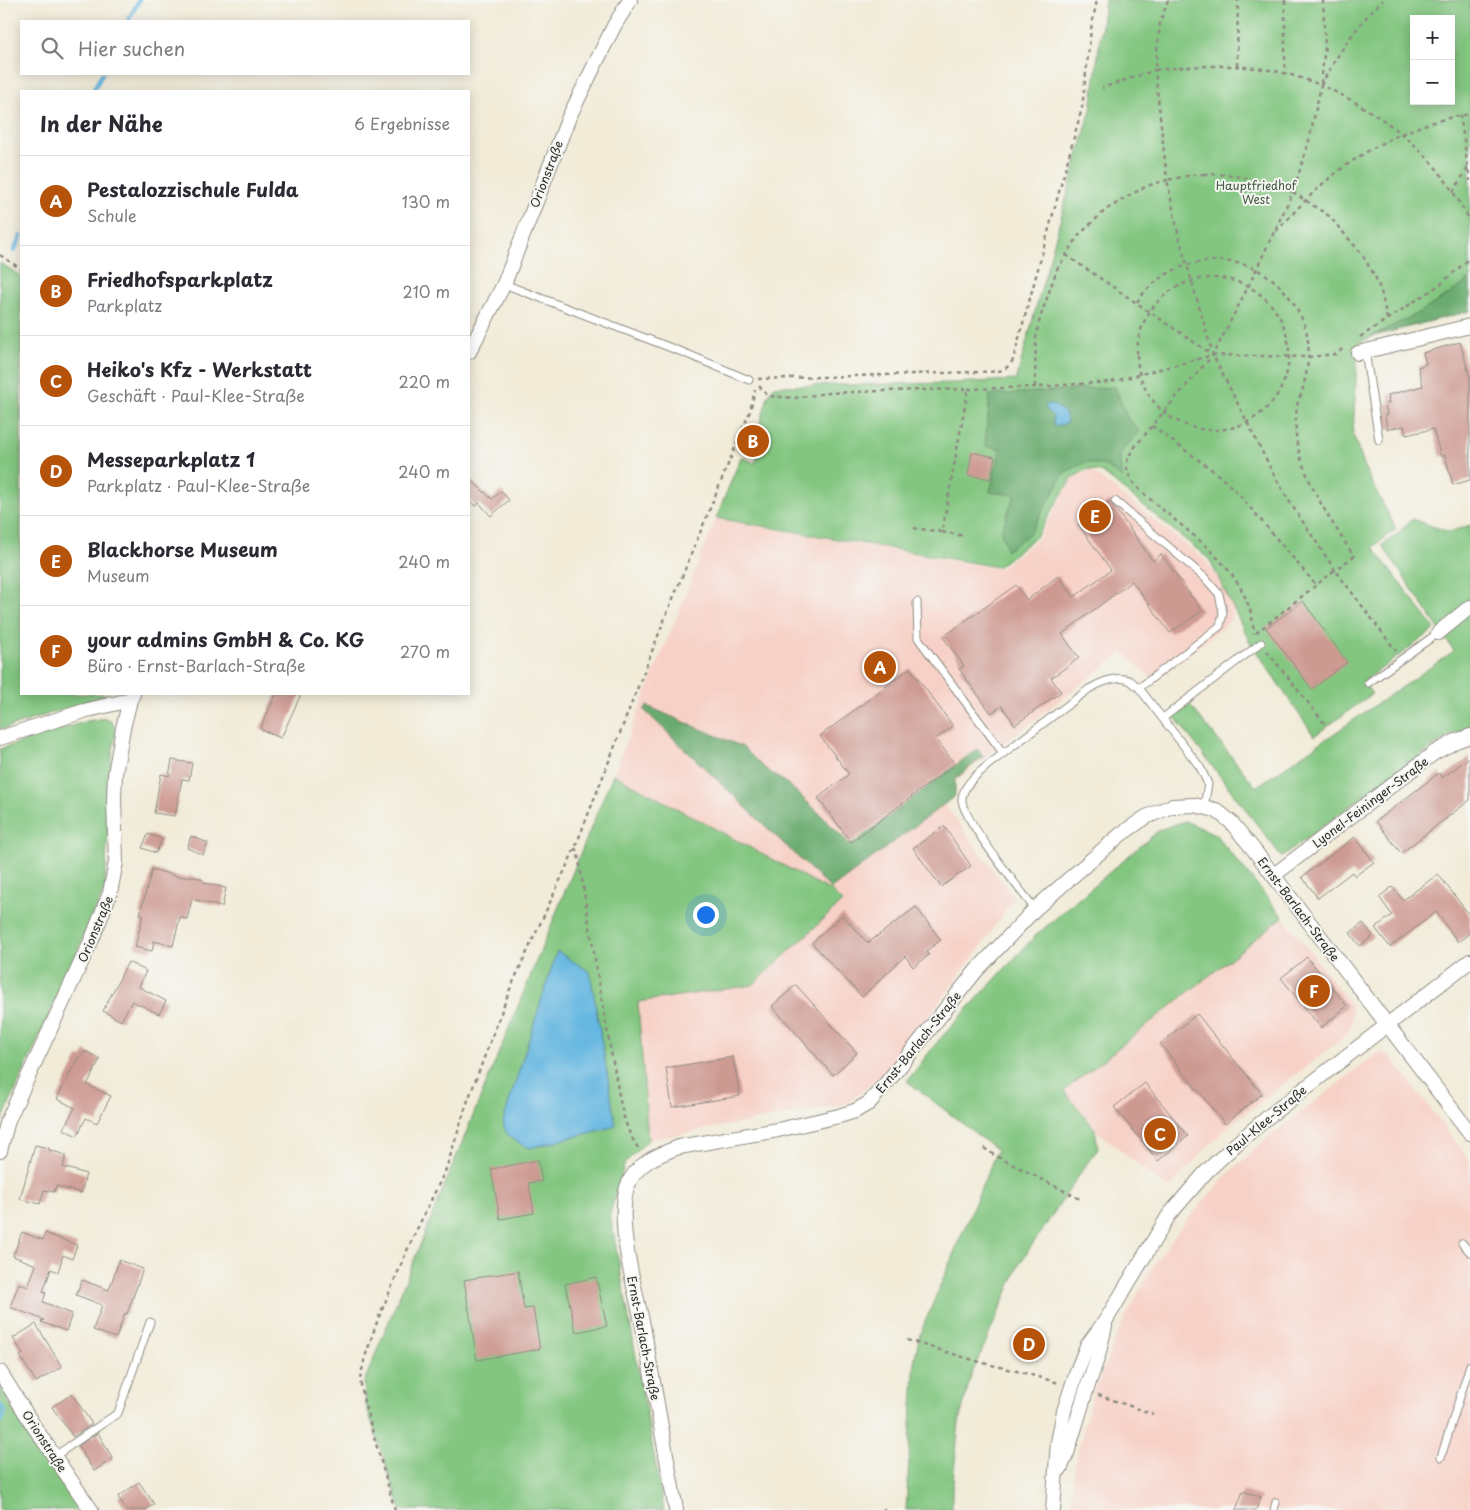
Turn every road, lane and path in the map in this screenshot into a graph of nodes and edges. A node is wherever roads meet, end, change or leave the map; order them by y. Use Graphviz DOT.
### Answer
graph roads {
  1 [pos="630,0"];
  2 [pos="1097,0"];
  3 [pos="1168,0"];
  4 [pos="1238,0"];
  5 [pos="1285,0"];
  6 [pos="1323,0"];
  7 [pos="1383,0"];
  8 [pos="1238,66"];
  9 [pos="1155,70"];
  10 [pos="1285,73"];
  11 [pos="1321,85"];
  12 [pos="1102,88"];
  13 [pos="1470,114"];
  14 [pos="1460,115"];
  15 [pos="1401,134"];
  16 [pos="1468,168"];
  17 [pos="1167,180"];
  18 [pos="1470,181"];
  19 [pos="1293,192"];
  20 [pos="1453,192"];
  21 [pos="1307,201"];
  22 [pos="1470,220"];
  23 [pos="1273,234"];
  24 [pos="0,255"];
  25 [pos="1066,255"];
  26 [pos="1470,258"];
  27 [pos="1187,266"];
  28 [pos="20,268"];
  29 [pos="1256,270"];
  30 [pos="1192,281"];
  31 [pos="504,284"];
  32 [pos="1248,287"];
  33 [pos="1137,302"];
  34 [pos="1150,312"];
  35 [pos="1387,319"];
  36 [pos="1470,326"];
  37 [pos="1357,339"];
  38 [pos="1358,349"];
  39 [pos="470,350"];
  40 [pos="1213,355"];
  41 [pos="1289,357"];
  42 [pos="1308,357"];
  43 [pos="1140,374"];
  44 [pos="753,381"];
  45 [pos="1035,387"];
  46 [pos="968,389"];
  47 [pos="1164,412"];
  48 [pos="1247,422"];
  49 [pos="1152,426"];
  50 [pos="1379,440"];
  51 [pos="1115,501"];
  52 [pos="1089,511"];
  53 [pos="1093,513"];
  54 [pos="914,528"];
  55 [pos="942,532"];
  56 [pos="966,536"];
  57 [pos="1335,570"];
  58 [pos="1316,584"];
  59 [pos="917,602"];
  60 [pos="1470,608"];
  61 [pos="1438,633"];
  62 [pos="1255,634"];
  63 [pos="1261,643"];
  64 [pos="1402,658"];
  65 [pos="1368,683"];
  66 [pos="1139,688"];
  67 [pos="132,697"];
  68 [pos="1163,718"];
  69 [pos="1325,724"];
  70 [pos="1470,736"];
  71 [pos="0,738"];
  72 [pos="1003,753"];
  73 [pos="1204,807"];
  74 [pos="575,848"];
  75 [pos="1274,875"];
  76 [pos="1035,910"];
  77 [pos="1470,961"];
  78 [pos="1387,1025"];
  79 [pos="1470,1133"];
  80 [pos="984,1148"];
  81 [pos="0,1150"];
  82 [pos="647,1161"];
  83 [pos="1082,1200"];
  84 [pos="1462,1243"];
  85 [pos="1470,1252"];
  86 [pos="150,1322"];
  87 [pos="907,1340"];
  88 [pos="1470,1365"];
  89 [pos="0,1372"];
  90 [pos="1066,1385"];
  91 [pos="1093,1393"];
  92 [pos="1153,1414"];
  93 [pos="55,1456"];
  94 [pos="1441,1457"];
  95 [pos="92,1510"];
  96 [pos="395,1510"];
  97 [pos="676,1510"];
  98 [pos="1053,1510"];
  1 -- 31 [label="street, Orionstraße"];
  2 -- 44 [label="path"];
  3 -- 9 [label="path"];
  4 -- 8 [label="path"];
  5 -- 10 [label="path"];
  6 -- 11 [label="path"];
  7 -- 11 [label="path"];
  8 -- 9 [label="path"];
  8 -- 10 [label="path"];
  9 -- 12 [label="path"];
  9 -- 17 [label="path"];
  10 -- 11 [label="path"];
  11 -- 15 [label="path"];
  11 -- 19 [label="path"];
  13 -- 14 [label="path"];
  14 -- 15 [label="path"];
  14 -- 16 [label="path"];
  15 -- 20 [label="path"];
  15 -- 21 [label="path"];
  16 -- 18 [label="path"];
  16 -- 20 [label="path"];
  17 -- 19 [label="path"];
  17 -- 25 [label="path"];
  17 -- 27 [label="path"];
  19 -- 21 [label="path"];
  19 -- 23 [label="path"];
  20 -- 22 [label="path"];
  21 -- 23 [label="path"];
  21 -- 35 [label="path"];
  23 -- 29 [label="path"];
  24 -- 28 [label="path"];
  25 -- 33 [label="path"];
  25 -- 45 [label="path"];
  26 -- 35 [label="path"];
  27 -- 29 [label="path"];
  27 -- 30 [label="path"];
  27 -- 33 [label="path"];
  29 -- 32 [label="path"];
  29 -- 42 [label="path"];
  30 -- 32 [label="path"];
  30 -- 34 [label="path"];
  30 -- 40 [label="path"];
  31 -- 39 [label="street, Orionstraße"];
  31 -- 44 [label="lane"];
  32 -- 40 [label="path"];
  32 -- 41 [label="path"];
  33 -- 34 [label="path"];
  34 -- 40 [label="path"];
  34 -- 43 [label="path"];
  35 -- 37 [label="path"];
  36 -- 38 [label="street"];
  38 -- 42 [label="path"];
  38 -- 50 [label="lane"];
  40 -- 41 [label="path"];
  40 -- 43 [label="path"];
  40 -- 47 [label="path"];
  40 -- 48 [label="path"];
  41 -- 42 [label="path"];
  41 -- 48 [label="path"];
  42 -- 57 [label="path"];
  43 -- 45 [label="path"];
  43 -- 47 [label="path"];
  44 -- 46 [label="path"];
  44 -- 74 [label="path"];
  45 -- 46 [label="path"];
  46 -- 55 [label="path"];
  47 -- 48 [label="path"];
  47 -- 49 [label="path"];
  48 -- 57 [label="path"];
  49 -- 58 [label="path"];
  49 -- 62 [label="path"];
  51 -- 66 [label="lane"];
  52 -- 53 [label="path"];
  54 -- 55 [label="path"];
  55 -- 56 [label="path"];
  57 -- 58 [label="path"];
  57 -- 64 [label="path"];
  58 -- 62 [label="path"];
  59 -- 72 [label="lane"];
  60 -- 61 [label="street"];
  61 -- 64 [label="lane"];
  62 -- 63 [label="path"];
  63 -- 68 [label="lane"];
  63 -- 69 [label="path"];
  64 -- 65 [label="lane"];
  66 -- 68 [label="lane"];
  66 -- 72 [label="lane"];
  67 -- 71 [label="street"];
  67 -- 81 [label="street, Orionstraße"];
  68 -- 73 [label="lane"];
  70 -- 75 [label="street, Lyonel-Feininger-Straße"];
  72 -- 76 [label="lane"];
  73 -- 75 [label="street, Ernst-Barlach-Straße"];
  73 -- 76 [label="street, Ernst-Barlach-Straße"];
  74 -- 82 [label="path"];
  74 -- 96 [label="path"];
  75 -- 78 [label="street, Ernst-Barlach-Straße"];
  76 -- 82 [label="street, Ernst-Barlach-Straße"];
  77 -- 78 [label="street, Paul-Klee-Straße"];
  78 -- 79 [label="street, Ernst-Barlach-Straße"];
  78 -- 98 [label="street, Paul-Klee-Straße"];
  80 -- 83 [label="path"];
  82 -- 97 [label="street, Ernst-Barlach-Straße"];
  84 -- 85 [label="lane"];
  86 -- 93 [label="lane"];
  87 -- 90 [label="path"];
  88 -- 94 [label="lane"];
  89 -- 93 [label="street, Orionstraße"];
  91 -- 92 [label="path"];
  93 -- 95 [label="street, Orionstraße"];
}
